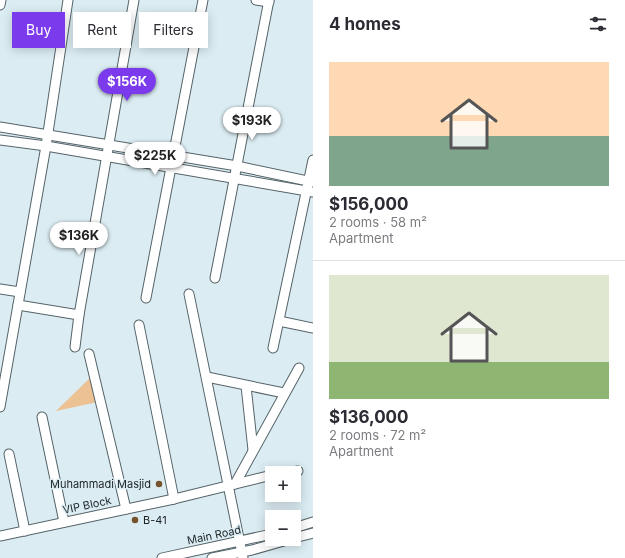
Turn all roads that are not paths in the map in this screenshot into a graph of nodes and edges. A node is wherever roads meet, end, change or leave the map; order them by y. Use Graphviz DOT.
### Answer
graph roads {
  1 [pos="1,0"];
  2 [pos="68,0"];
  3 [pos="134,0"];
  4 [pos="203,0"];
  5 [pos="256,0"];
  6 [pos="269,1"];
  7 [pos="0,5"];
  8 [pos="0,127"];
  9 [pos="48,134"];
  10 [pos="0,140"];
  11 [pos="108,145"];
  12 [pos="46,146"];
  13 [pos="106,156"];
  14 [pos="174,156"];
  15 [pos="313,160"];
  16 [pos="236,166"];
  17 [pos="172,168"];
  18 [pos="235,180"];
  19 [pos="311,187"];
  20 [pos="215,278"];
  21 [pos="0,288"];
  22 [pos="20,292"];
  23 [pos="189,294"];
  24 [pos="146,298"];
  25 [pos="18,305"];
  26 [pos="79,315"];
  27 [pos="279,321"];
  28 [pos="139,325"];
  29 [pos="313,328"];
  30 [pos="75,347"];
  31 [pos="273,348"];
  32 [pos="89,354"];
  33 [pos="299,368"];
  34 [pos="207,377"];
  35 [pos="246,386"];
  36 [pos="284,392"];
  37 [pos="0,407"];
  38 [pos="42,417"];
  39 [pos="253,450"];
  40 [pos="9,454"];
  41 [pos="265,477"];
  42 [pos="232,485"];
  43 [pos="174,499"];
  44 [pos="126,509"];
  45 [pos="64,522"];
  46 [pos="313,522"];
  47 [pos="301,526"];
  48 [pos="25,531"];
  49 [pos="313,533"];
  50 [pos="0,536"];
  51 [pos="265,536"];
  52 [pos="301,537"];
  53 [pos="244,540"];
  54 [pos="267,546"];
  55 [pos="252,550"];
  56 [pos="243,555"];
  57 [pos="162,558"];
  58 [pos="212,558"];
  1 -- 7 [label="street"];
  2 -- 9 [label="street"];
  3 -- 11 [label="street"];
  4 -- 14 [label="street"];
  5 -- 6 [label="street"];
  6 -- 16 [label="street"];
  8 -- 9 [label="street"];
  9 -- 11 [label="street"];
  9 -- 12 [label="street"];
  10 -- 12 [label="street"];
  11 -- 13 [label="street"];
  11 -- 14 [label="street"];
  12 -- 13 [label="street"];
  12 -- 22 [label="street"];
  13 -- 17 [label="street"];
  13 -- 26 [label="street"];
  14 -- 16 [label="street"];
  14 -- 17 [label="street"];
  15 -- 19 [label="street"];
  16 -- 18 [label="street"];
  16 -- 19 [label="street"];
  17 -- 18 [label="street"];
  17 -- 24 [label="street"];
  18 -- 19 [label="street"];
  18 -- 20 [label="street"];
  19 -- 27 [label="street"];
  21 -- 22 [label="street"];
  22 -- 25 [label="street"];
  23 -- 34 [label="street"];
  25 -- 26 [label="street"];
  25 -- 37 [label="street"];
  26 -- 30 [label="street"];
  27 -- 29 [label="street"];
  27 -- 31 [label="street"];
  28 -- 43 [label="street"];
  32 -- 44 [label="street"];
  33 -- 36 [label="street"];
  34 -- 35 [label="street"];
  34 -- 42 [label="street"];
  35 -- 36 [label="street"];
  35 -- 39 [label="street"];
  36 -- 39 [label="street"];
  38 -- 45 [label="street"];
  39 -- 42 [label="street"];
  40 -- 48 [label="street"];
  41 -- 42 [label="street, VIP Block"];
  42 -- 43 [label="street, VIP Block"];
  42 -- 53 [label="street"];
  43 -- 44 [label="street, VIP Block"];
  44 -- 45 [label="street, VIP Block"];
  45 -- 48 [label="street, VIP Block"];
  46 -- 47 [label="street"];
  48 -- 50 [label="street, VIP Block"];
  49 -- 52 [label="street, Main Road"];
  51 -- 53 [label="street, Main Road"];
  53 -- 55 [label="street"];
  53 -- 56 [label="street"];
  53 -- 57 [label="street, Main Road"];
  54 -- 55 [label="street, Main Road"];
  55 -- 56 [label="street, Main Road"];
  56 -- 58 [label="street, Main Road"];
}
